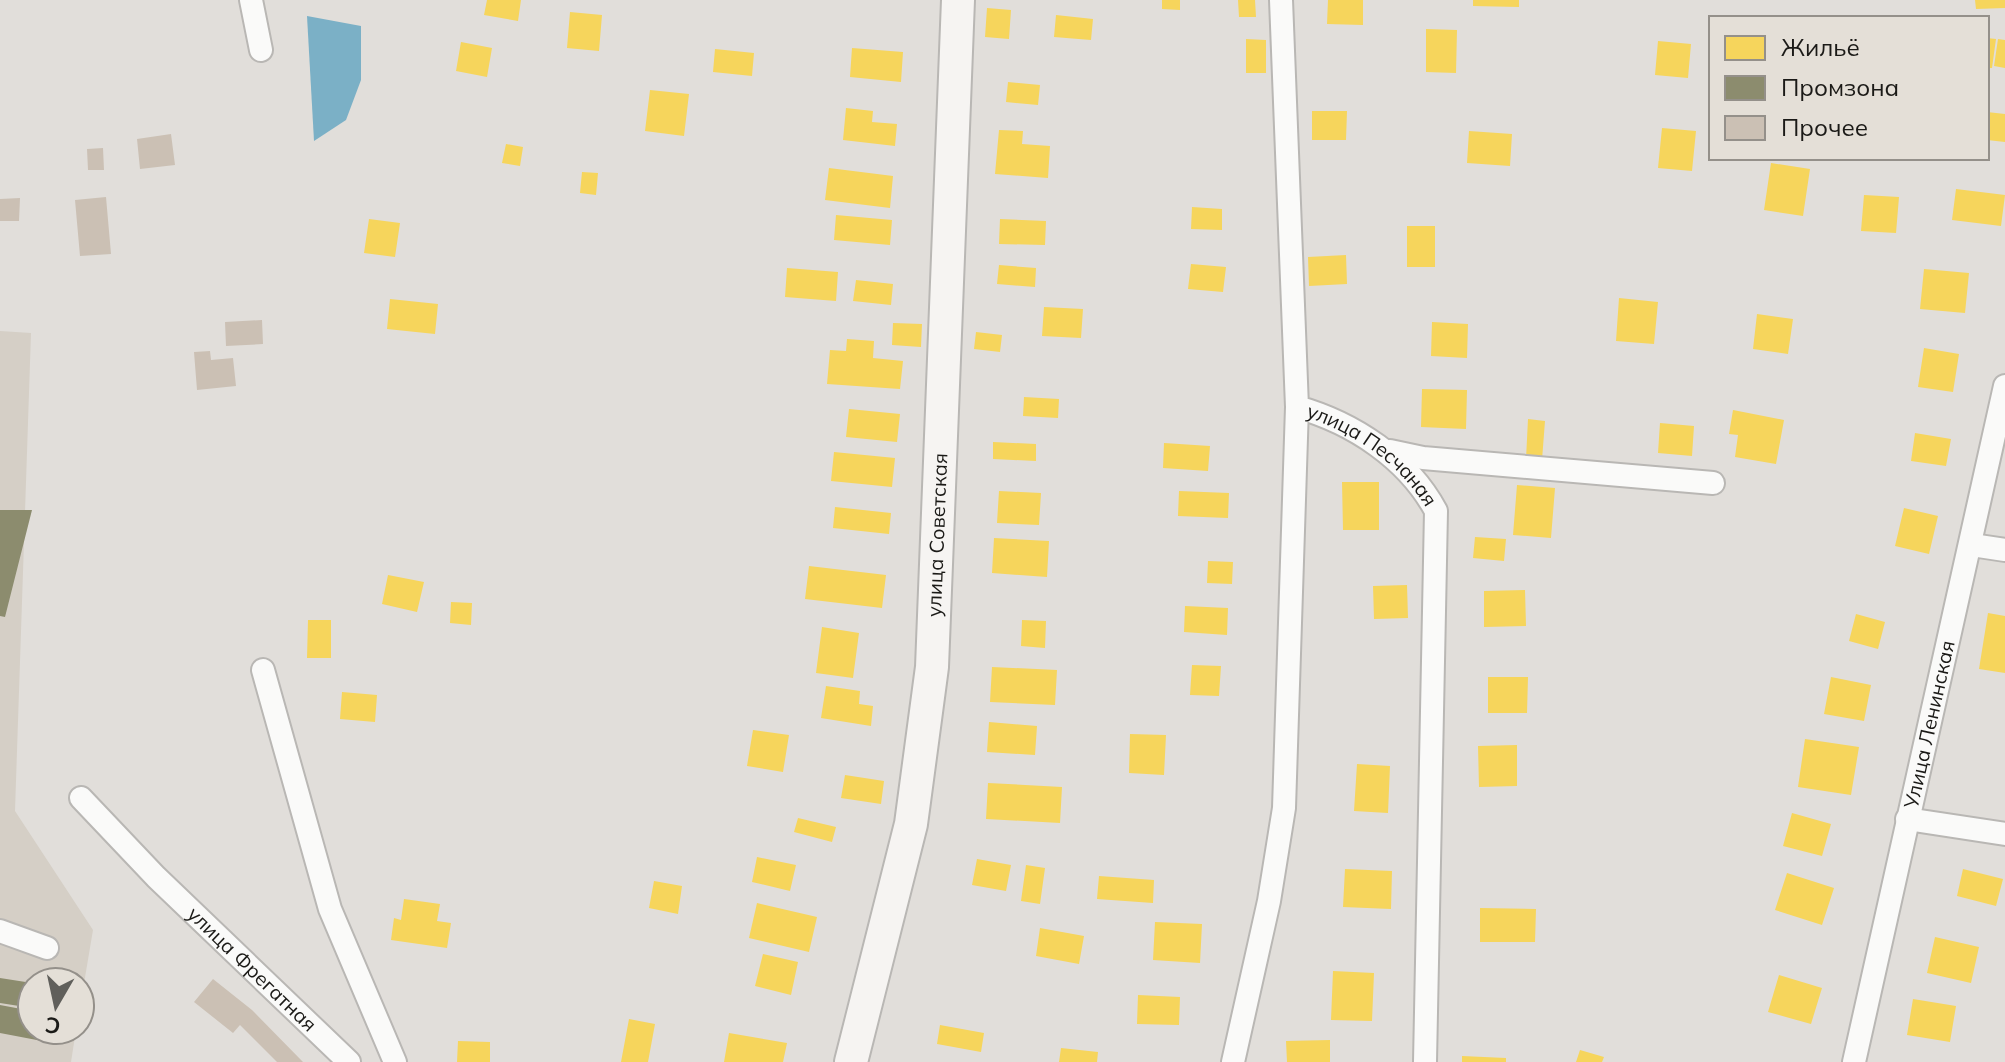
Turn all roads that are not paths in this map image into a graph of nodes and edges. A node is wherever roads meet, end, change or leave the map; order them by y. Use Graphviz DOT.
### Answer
graph roads {
  1 [pos="251,0"];
  2 [pos="958,0"];
  3 [pos="1281,0"];
  4 [pos="261,50"];
  5 [pos="2005,386"];
  6 [pos="1297,407"];
  7 [pos="1381,449"];
  8 [pos="1713,483"];
  9 [pos="1972,545"];
  10 [pos="2005,550"];
  11 [pos="263,670"];
  12 [pos="81,798"];
  13 [pos="1907,819"];
  14 [pos="2005,834"];
  15 [pos="0,931"];
  16 [pos="47,948"];
  17 [pos="349,1062"];
  18 [pos="395,1062"];
  19 [pos="851,1062"];
  20 [pos="1233,1062"];
  21 [pos="1425,1062"];
  22 [pos="1854,1062"];
  1 -- 4 [label="street"];
  2 -- 19 [label="street, улица Советская"];
  3 -- 6 [label="street, улица Песчаная"];
  5 -- 9 [label="street, Улица Ленинская"];
  6 -- 7 [label="street, улица Песчаная"];
  6 -- 20 [label="street"];
  7 -- 8 [label="street"];
  7 -- 21 [label="street, улица Песчаная"];
  9 -- 10 [label="street"];
  9 -- 13 [label="street, Улица Ленинская"];
  11 -- 18 [label="street"];
  12 -- 17 [label="street, улица Фрегатная"];
  13 -- 14 [label="street"];
  13 -- 22 [label="street, Улица Ленинская"];
  15 -- 16 [label="street"];
}
